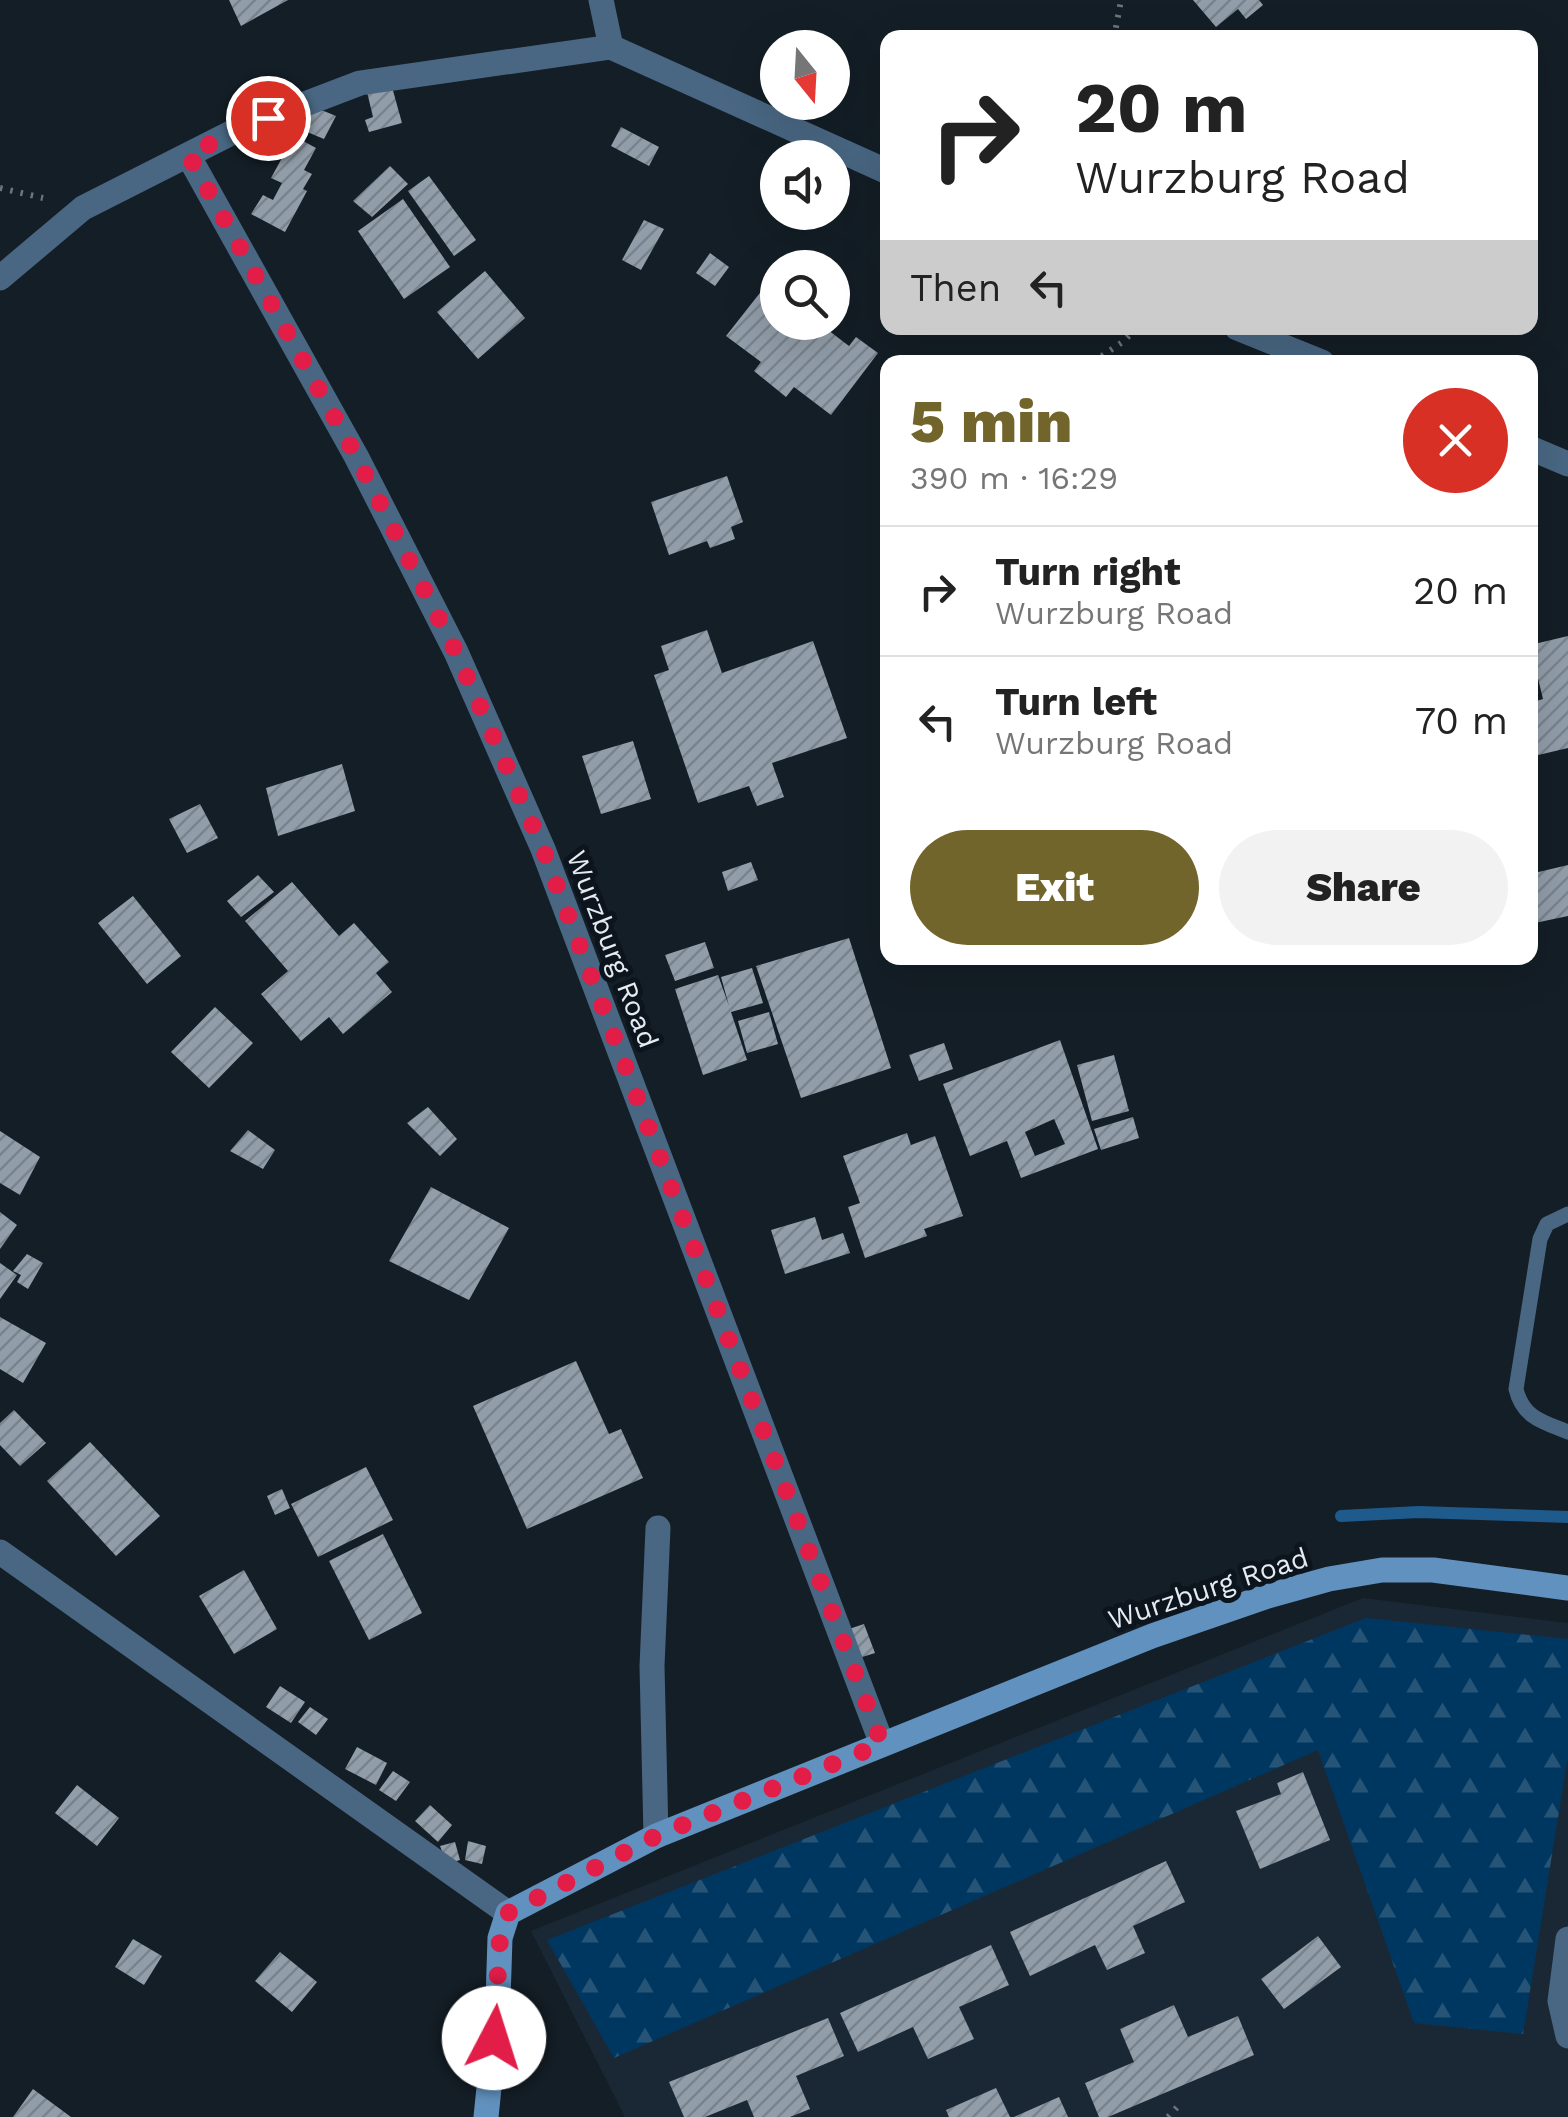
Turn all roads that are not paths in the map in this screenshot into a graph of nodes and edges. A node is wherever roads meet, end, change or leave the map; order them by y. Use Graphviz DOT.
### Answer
graph roads {
  1 [pos="601,0"];
  2 [pos="611,47"];
  3 [pos="188,154"];
  4 [pos="880,168"];
  5 [pos="0,278"];
  6 [pos="1254,335"];
  7 [pos="1304,355"];
  8 [pos="1538,451"];
  9 [pos="1568,464"];
  10 [pos="1568,1214"];
  11 [pos="1568,1432"];
  12 [pos="658,1528"];
  13 [pos="0,1552"];
  14 [pos="1568,1588"];
  15 [pos="882,1744"];
  16 [pos="656,1836"];
  17 [pos="508,1913"];
  18 [pos="1568,1939"];
  19 [pos="1564,1999"];
  20 [pos="1568,2036"];
  21 [pos="486,2117"];
  1 -- 2 [label="street"];
  2 -- 3 [label="street"];
  2 -- 4 [label="street"];
  3 -- 5 [label="street"];
  3 -- 15 [label="street, Wurzburg Road"];
  6 -- 7 [label="street"];
  8 -- 9 [label="street"];
  10 -- 11 [label="lane"];
  12 -- 16 [label="street"];
  13 -- 17 [label="street"];
  14 -- 15 [label="main road, Wurzburg Road"];
  15 -- 16 [label="main road, Wurzburg Road"];
  16 -- 17 [label="main road, Wurzburg Road"];
  17 -- 21 [label="main road"];
  18 -- 19 [label="street"];
  19 -- 20 [label="street"];
}
